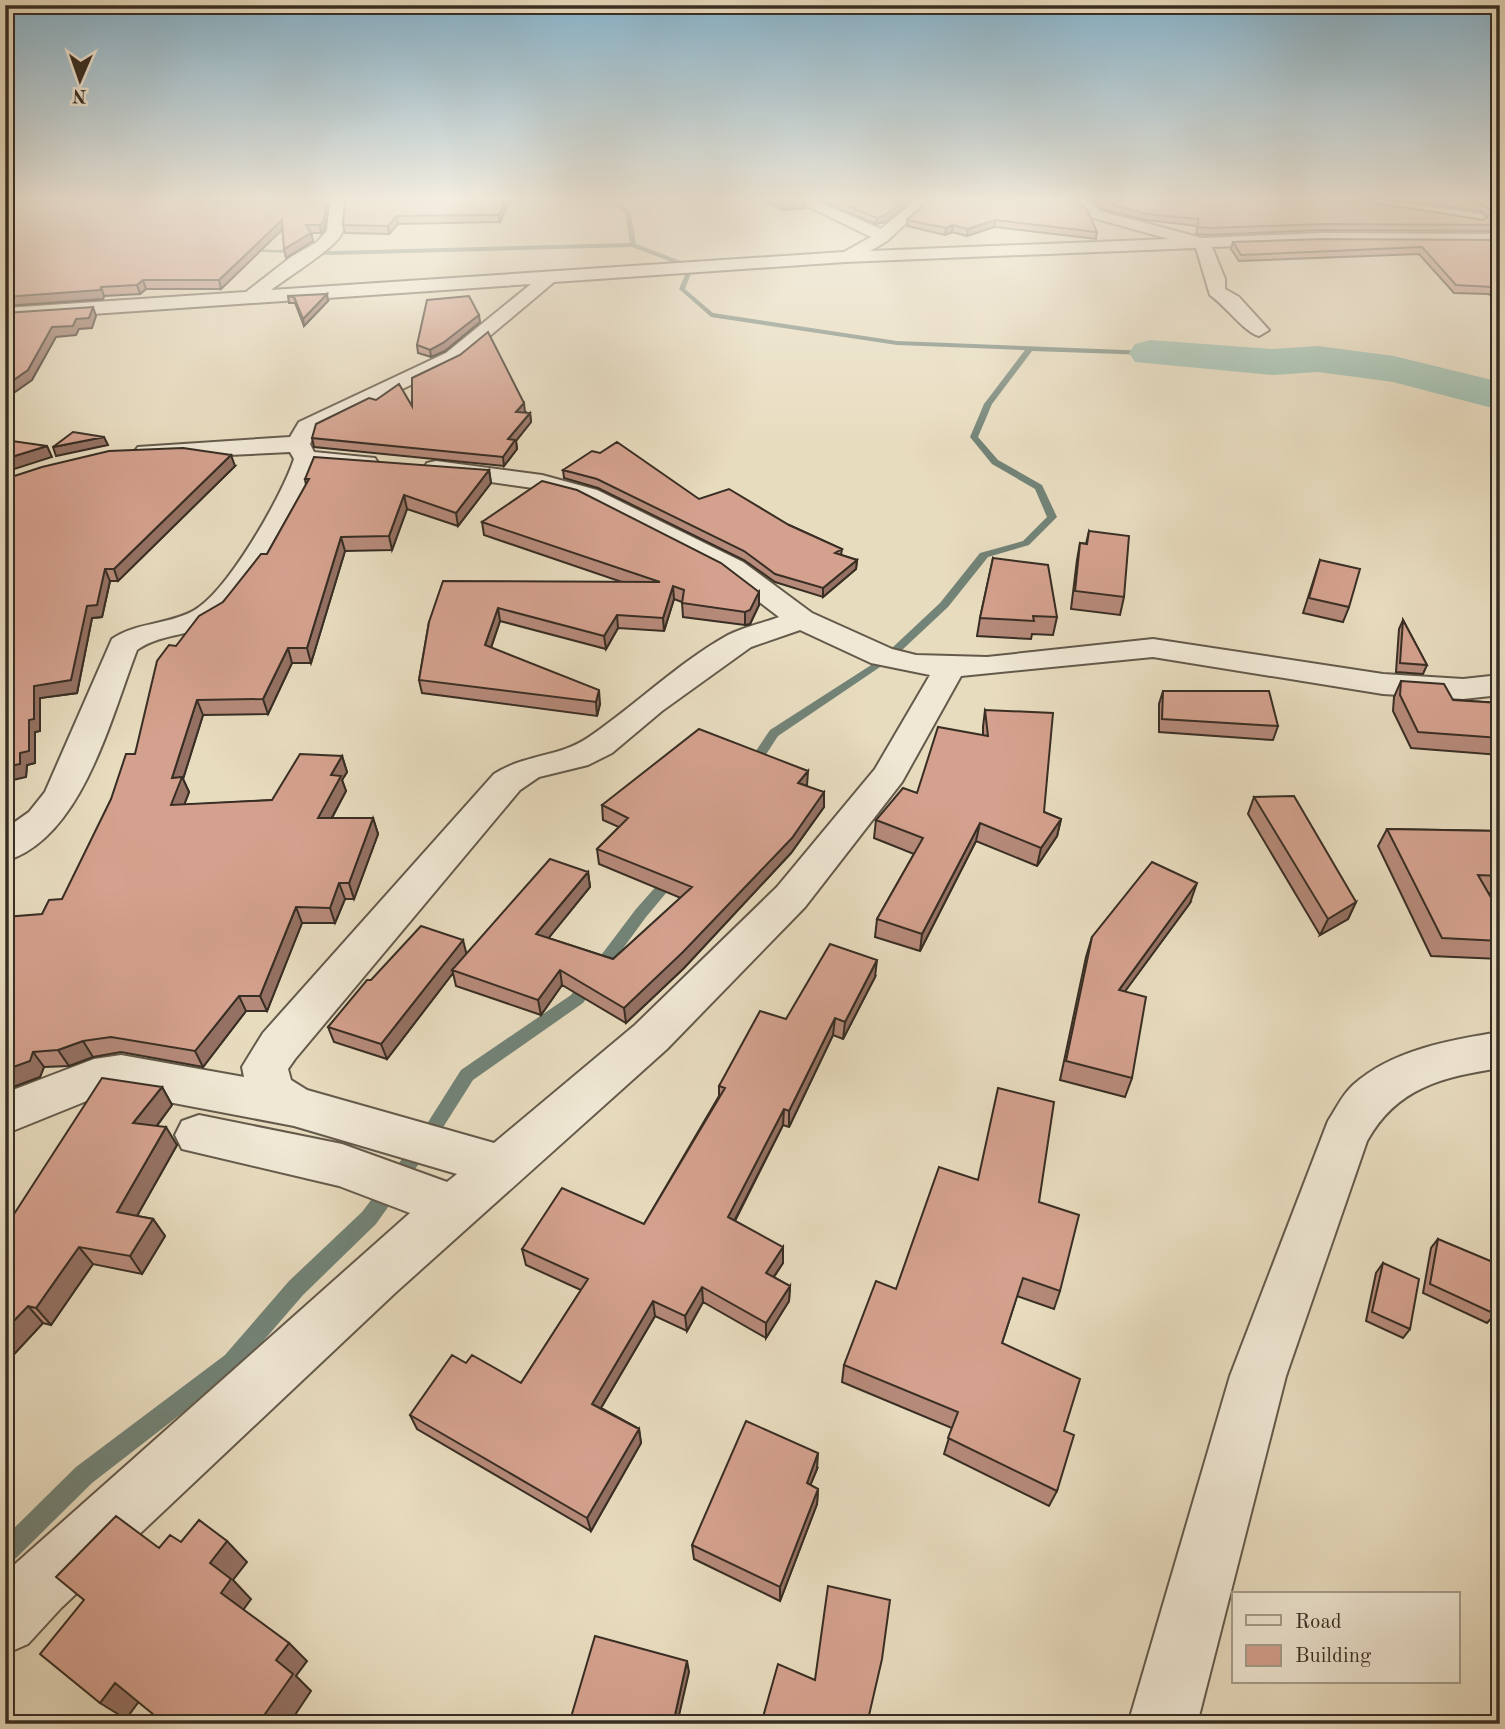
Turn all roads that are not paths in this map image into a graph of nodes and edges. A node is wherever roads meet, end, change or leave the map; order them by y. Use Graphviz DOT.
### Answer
graph roads {
  1 [pos="272,282"];
  2 [pos="461,282"];
  3 [pos="544,282"];
  4 [pos="1216,282"];
  5 [pos="251,297"];
  6 [pos="5,314"];
  7 [pos="1259,330"];
  8 [pos="127,452"];
  9 [pos="302,452"];
  10 [pos="801,619"];
  11 [pos="950,667"];
  12 [pos="1500,685"];
  13 [pos="5,848"];
  14 [pos="1500,1050"];
  15 [pos="293,1106"];
  16 [pos="5,1114"];
  17 [pos="198,1135"];
  18 [pos="501,1166"];
  19 [pos="422,1195"];
  20 [pos="5,1621"];
  21 [pos="1162,1724"];
  1 -- 5 [label="street"];
  2 -- 5 [label="street"];
  3 -- 9 [label="street"];
  4 -- 7 [label="street"];
  5 -- 6 [label="street"];
  8 -- 9 [label="street"];
  9 -- 10 [label="street"];
  9 -- 13 [label="street"];
  10 -- 11 [label="street"];
  10 -- 15 [label="street"];
  11 -- 12 [label="street"];
  11 -- 18 [label="street"];
  14 -- 21 [label="street"];
  15 -- 16 [label="street"];
  15 -- 18 [label="street"];
  17 -- 19 [label="street"];
  18 -- 19 [label="street"];
  19 -- 20 [label="street"];
}
